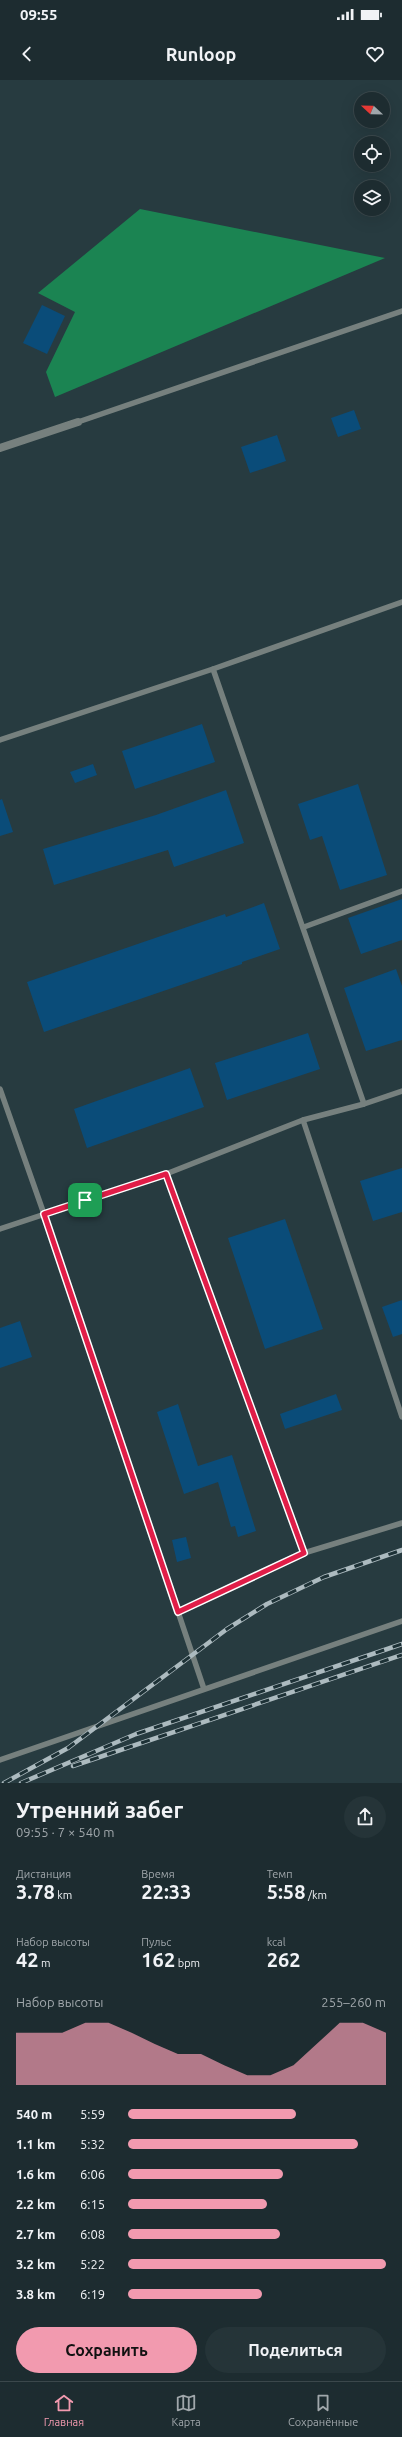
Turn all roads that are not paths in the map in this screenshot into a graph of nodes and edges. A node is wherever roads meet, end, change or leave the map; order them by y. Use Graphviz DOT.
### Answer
graph roads {
  1 [pos="402,311"];
  2 [pos="78,422"];
  3 [pos="0,448"];
  4 [pos="402,602"];
  5 [pos="213,669"];
  6 [pos="0,740"];
  7 [pos="402,891"];
  8 [pos="304,927"];
  9 [pos="0,1089"];
  10 [pos="402,1091"];
  11 [pos="364,1104"];
  12 [pos="303,1120"];
  13 [pos="166,1174"];
  14 [pos="44,1214"];
  15 [pos="0,1229"];
  16 [pos="402,1417"];
  17 [pos="402,1523"];
  18 [pos="304,1553"];
  19 [pos="178,1612"];
  20 [pos="402,1621"];
  21 [pos="204,1689"];
  22 [pos="0,1760"];
  1 -- 2 [label="lane"];
  2 -- 3 [label="street"];
  4 -- 5 [label="lane"];
  5 -- 6 [label="lane"];
  5 -- 8 [label="lane"];
  7 -- 8 [label="lane"];
  8 -- 11 [label="lane"];
  9 -- 14 [label="lane"];
  10 -- 11 [label="lane"];
  11 -- 12 [label="lane"];
  12 -- 13 [label="lane"];
  12 -- 16 [label="lane"];
  13 -- 14 [label="lane"];
  13 -- 18 [label="lane"];
  14 -- 15 [label="lane"];
  14 -- 19 [label="lane"];
  17 -- 18 [label="lane"];
  18 -- 19 [label="lane"];
  19 -- 21 [label="lane"];
  20 -- 21 [label="lane"];
  21 -- 22 [label="lane"];
}
